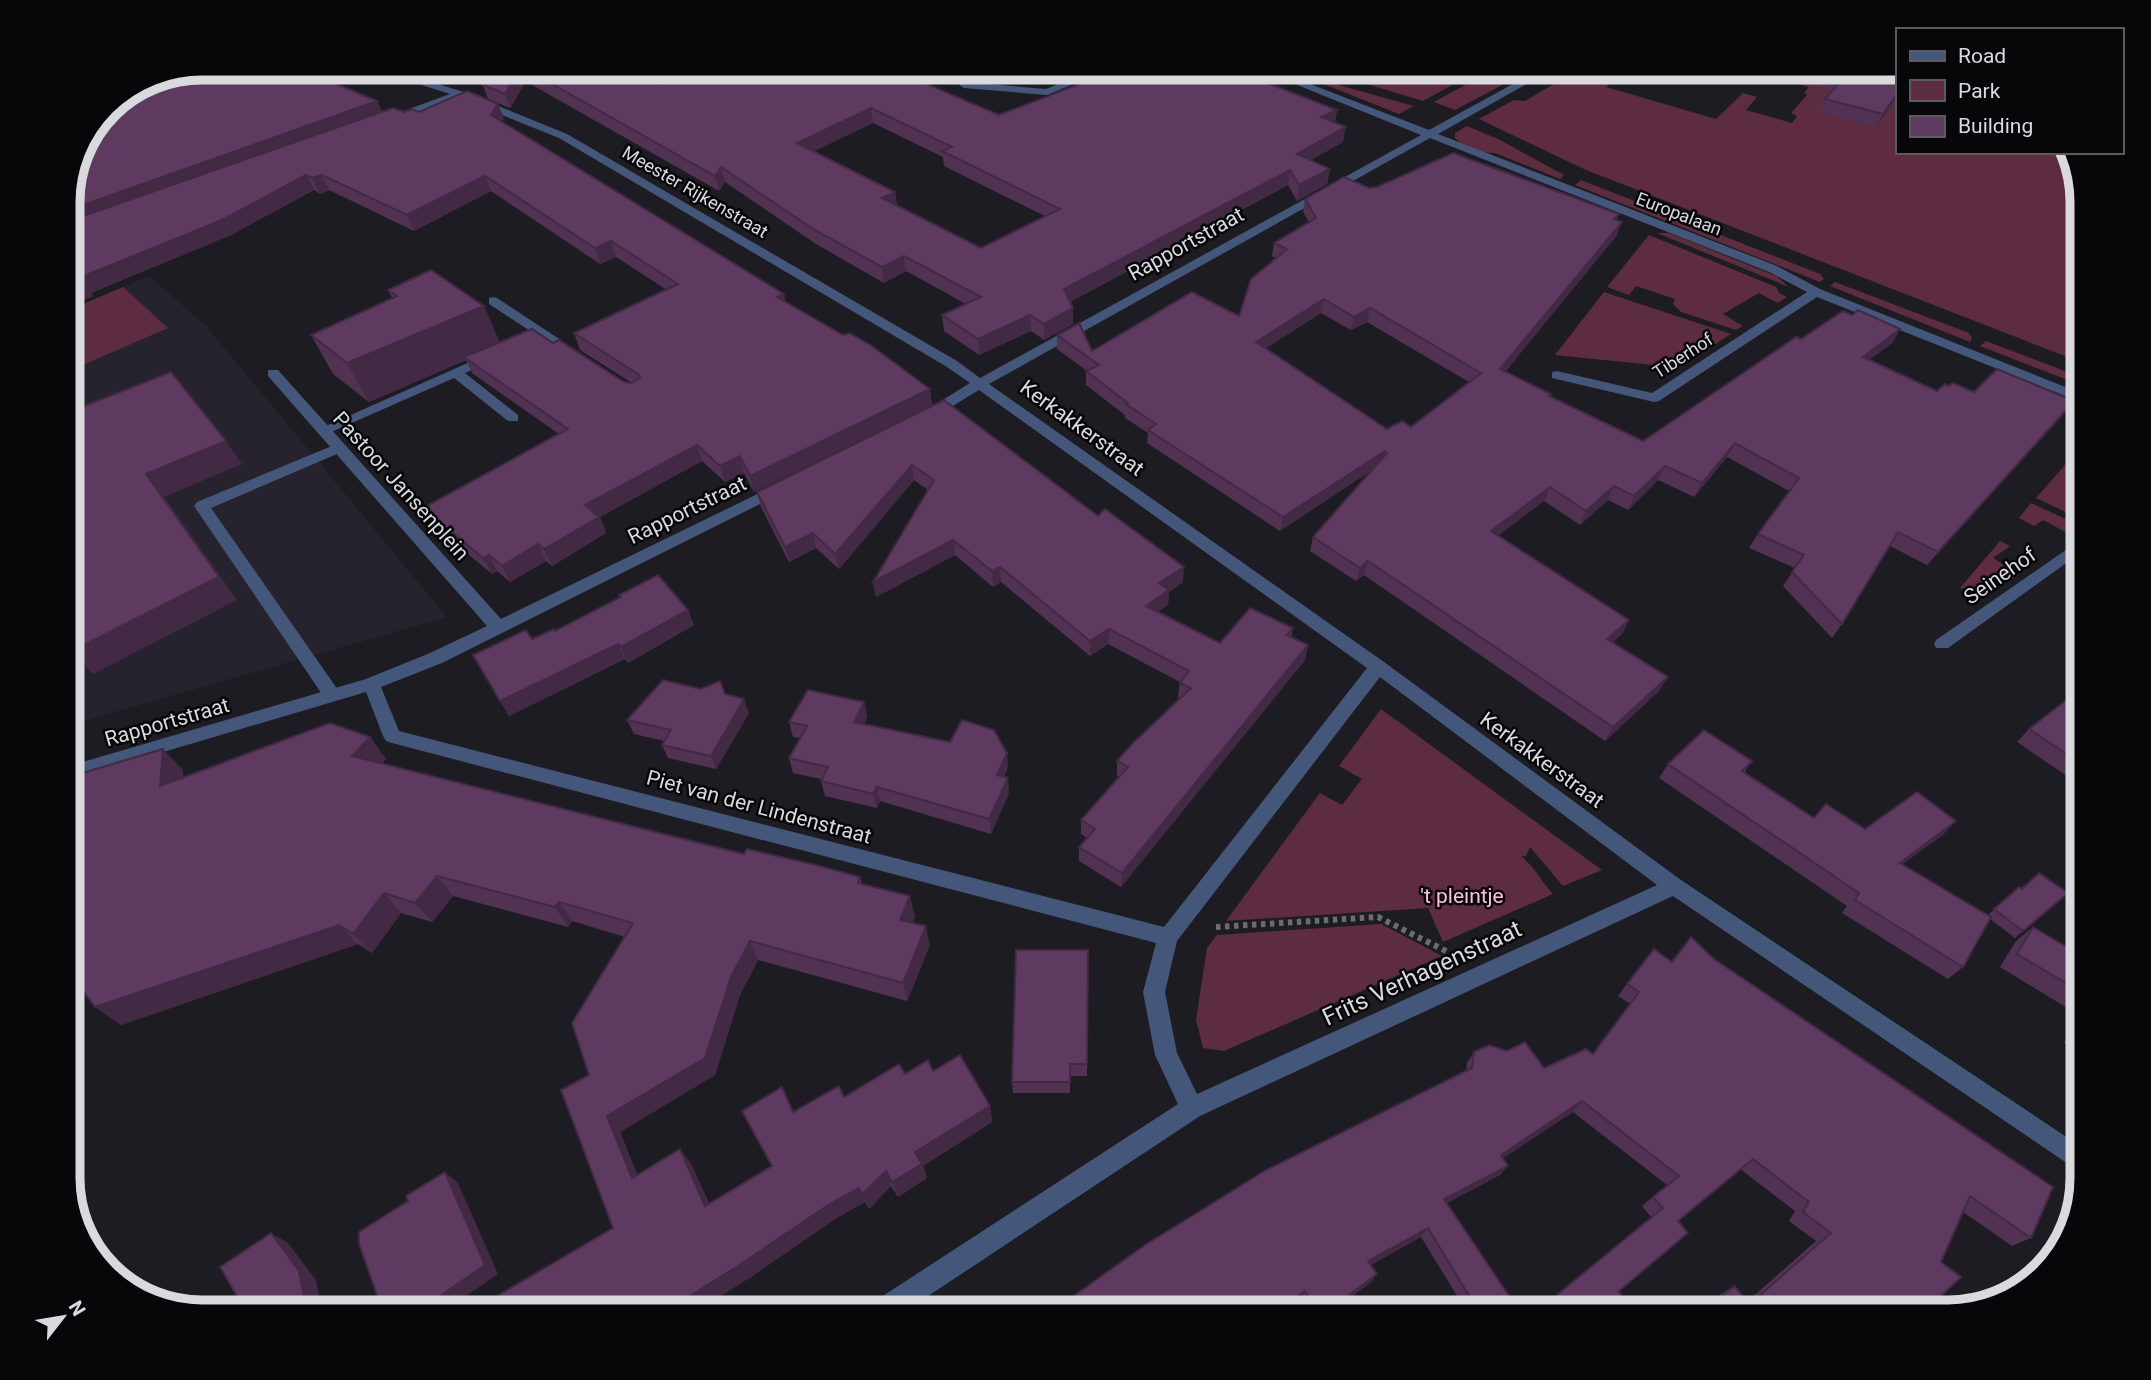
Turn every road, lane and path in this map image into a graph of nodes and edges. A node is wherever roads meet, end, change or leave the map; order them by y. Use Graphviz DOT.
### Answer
graph roads {
  1 [pos="414,80"];
  2 [pos="1077,80"];
  3 [pos="1290,80"];
  4 [pos="1528,80"];
  5 [pos="964,85"];
  6 [pos="460,94"];
  7 [pos="382,122"];
  8 [pos="1428,135"];
  9 [pos="1816,292"];
  10 [pos="493,301"];
  11 [pos="505,350"];
  12 [pos="589,363"];
  13 [pos="455,372"];
  14 [pos="273,373"];
  15 [pos="1557,376"];
  16 [pos="981,383"];
  17 [pos="2070,394"];
  18 [pos="513,418"];
  19 [pos="914,422"];
  20 [pos="324,430"];
  21 [pos="339,448"];
  22 [pos="792,482"];
  23 [pos="2070,552"];
  24 [pos="498,627"];
  25 [pos="1942,644"];
  26 [pos="1378,667"];
  27 [pos="371,684"];
  28 [pos="332,695"];
  29 [pos="81,769"];
  30 [pos="1674,886"];
  31 [pos="1171,933"];
  32 [pos="1487,972"];
  33 [pos="1192,1108"];
  34 [pos="2070,1153"];
  35 [pos="899,1300"];
  1 -- 6 [label="street, Meester Rijkenstraat"];
  2 -- 5 [label="street"];
  3 -- 8 [label="street, Europalaan"];
  4 -- 8 [label="street, Rapportstraat"];
  6 -- 7 [label="street"];
  6 -- 16 [label="street, Meester Rijkenstraat"];
  8 -- 9 [label="street, Europalaan"];
  8 -- 16 [label="street, Rapportstraat"];
  9 -- 15 [label="street, Tiberhof"];
  9 -- 17 [label="street, Europalaan"];
  10 -- 12 [label="street"];
  11 -- 13 [label="street"];
  13 -- 18 [label="street"];
  13 -- 20 [label="street"];
  14 -- 20 [label="street, Pastoor Jansenplein"];
  16 -- 19 [label="street, Rapportstraat"];
  16 -- 26 [label="street, Kerkakkerstraat"];
  20 -- 21 [label="street, Pastoor Jansenplein"];
  21 -- 24 [label="street, Pastoor Jansenplein"];
  21 -- 28 [label="street"];
  22 -- 24 [label="street, Rapportstraat"];
  23 -- 25 [label="street, Seinehof"];
  24 -- 27 [label="street, Rapportstraat"];
  26 -- 30 [label="street, Kerkakkerstraat"];
  26 -- 31 [label="street"];
  27 -- 28 [label="street, Rapportstraat"];
  27 -- 31 [label="street, Piet van der Lindenstraat"];
  28 -- 29 [label="street, Rapportstraat"];
  30 -- 32 [label="street, Frits Verhagenstraat"];
  30 -- 34 [label="street, Kerkakkerstraat"];
  31 -- 32 [label="path"];
  31 -- 33 [label="street"];
  32 -- 33 [label="street, Frits Verhagenstraat"];
  33 -- 35 [label="street, Frits Verhagenstraat"];
}
